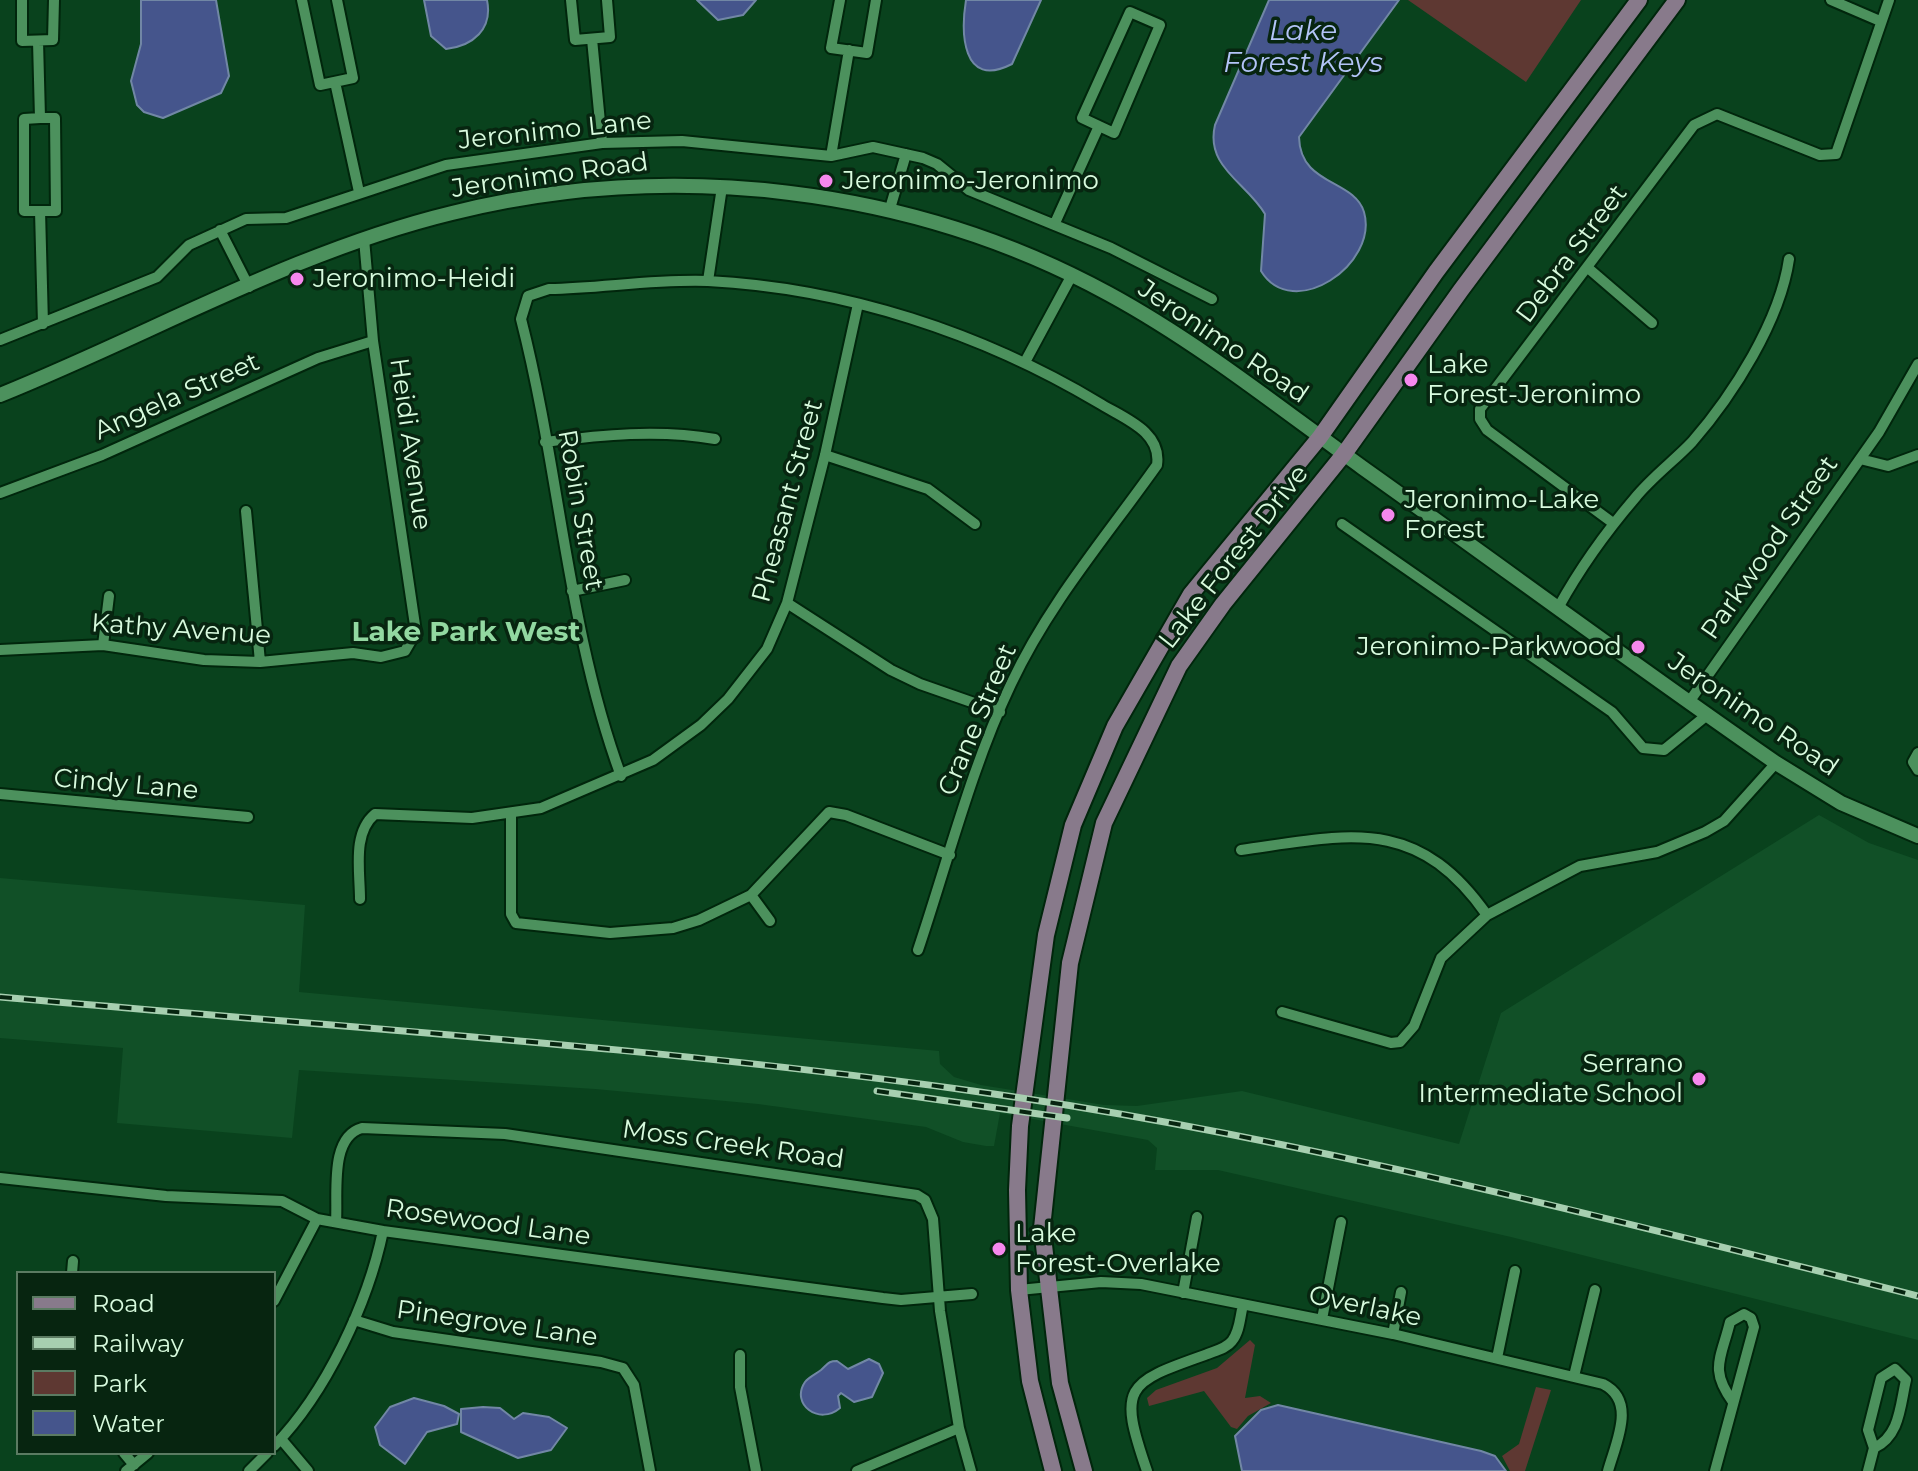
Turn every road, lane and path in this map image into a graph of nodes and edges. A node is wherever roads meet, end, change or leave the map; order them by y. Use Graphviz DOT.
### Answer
graph roads {
  1 [pos="22,0"];
  2 [pos="54,0"];
  3 [pos="302,0"];
  4 [pos="337,0"];
  5 [pos="571,0"];
  6 [pos="607,0"];
  7 [pos="840,0"];
  8 [pos="876,0"];
  9 [pos="1639,0"];
  10 [pos="1677,0"];
  11 [pos="1831,0"];
  12 [pos="1889,0"];
  13 [pos="1880,21"];
  14 [pos="592,39"];
  15 [pos="38,41"];
  16 [pos="849,50"];
  17 [pos="335,82"];
  18 [pos="40,118"];
  19 [pos="1099,126"];
  20 [pos="602,143"];
  21 [pos="906,154"];
  22 [pos="831,156"];
  23 [pos="722,187"];
  24 [pos="359,192"];
  25 [pos="40,211"];
  26 [pos="889,212"];
  27 [pos="1055,223"];
  28 [pos="220,230"];
  29 [pos="364,239"];
  30 [pos="1789,259"];
  31 [pos="1588,268"];
  32 [pos="1072,275"];
  33 [pos="708,281"];
  34 [pos="249,287"];
  35 [pos="1212,299"];
  36 [pos="858,304"];
  37 [pos="1652,323"];
  38 [pos="43,324"];
  39 [pos="0,340"];
  40 [pos="373,341"];
  41 [pos="1025,362"];
  42 [pos="1918,364"];
  43 [pos="0,395"];
  44 [pos="1320,437"];
  45 [pos="715,439"];
  46 [pos="545,442"];
  47 [pos="1344,454"];
  48 [pos="825,455"];
  49 [pos="1918,455"];
  50 [pos="1860,459"];
  51 [pos="0,493"];
  52 [pos="246,511"];
  53 [pos="1613,523"];
  54 [pos="975,524"];
  55 [pos="1342,524"];
  56 [pos="625,580"];
  57 [pos="572,591"];
  58 [pos="109,596"];
  59 [pos="787,603"];
  60 [pos="1558,608"];
  61 [pos="103,645"];
  62 [pos="0,650"];
  63 [pos="405,651"];
  64 [pos="260,662"];
  65 [pos="1689,702"];
  66 [pos="1000,712"];
  67 [pos="1707,715"];
  68 [pos="1918,753"];
  69 [pos="1776,763"];
  70 [pos="1918,770"];
  71 [pos="621,776"];
  72 [pos="0,794"];
  73 [pos="511,813"];
  74 [pos="248,817"];
  75 [pos="1918,836"];
  76 [pos="1241,850"];
  77 [pos="950,855"];
  78 [pos="751,895"];
  79 [pos="360,899"];
  80 [pos="1487,915"];
  81 [pos="770,921"];
  82 [pos="918,950"];
  83 [pos="1282,1012"];
  84 [pos="0,1178"];
  85 [pos="1197,1217"];
  86 [pos="317,1219"];
  87 [pos="336,1222"];
  88 [pos="1341,1222"];
  89 [pos="383,1231"];
  90 [pos="73,1261"];
  91 [pos="72,1271"];
  92 [pos="1515,1271"];
  93 [pos="1047,1287"];
  94 [pos="1019,1290"];
  95 [pos="1595,1290"];
  96 [pos="1401,1292"];
  97 [pos="1183,1293"];
  98 [pos="972,1294"];
  99 [pos="276,1297"];
  100 [pos="938,1297"];
  101 [pos="1243,1305"];
  102 [pos="1322,1319"];
  103 [pos="354,1320"];
  104 [pos="1393,1334"];
  105 [pos="740,1355"];
  106 [pos="1497,1358"];
  107 [pos="1574,1376"];
  108 [pos="1733,1402"];
  109 [pos="959,1428"];
  110 [pos="277,1443"];
  111 [pos="1874,1448"];
  112 [pos="146,1455"];
  113 [pos="265,1455"];
  114 [pos="130,1468"];
  115 [pos="249,1471"];
  116 [pos="308,1471"];
  117 [pos="650,1471"];
  118 [pos="756,1471"];
  119 [pos="857,1471"];
  120 [pos="971,1471"];
  121 [pos="1053,1471"];
  122 [pos="1084,1471"];
  123 [pos="1147,1471"];
  124 [pos="1608,1471"];
  125 [pos="1715,1471"];
  126 [pos="1868,1471"];
  1 -- 15 [label="street"];
  2 -- 15 [label="street"];
  3 -- 17 [label="street"];
  4 -- 17 [label="street"];
  5 -- 14 [label="street"];
  6 -- 14 [label="street"];
  7 -- 16 [label="street"];
  8 -- 16 [label="street"];
  9 -- 44 [label="main road, Lake Forest Drive"];
  10 -- 47 [label="main road, Lake Forest Drive"];
  11 -- 13 [label="street"];
  12 -- 13 [label="street"];
  13 -- 31 [label="street, Debra Street"];
  14 -- 20 [label="street"];
  15 -- 18 [label="street"];
  16 -- 22 [label="street"];
  17 -- 24 [label="street"];
  18 -- 25 [label="street"];
  18 -- 25 [label="street"];
  19 -- 19 [label="street"];
  19 -- 27 [label="street"];
  20 -- 22 [label="street, Jeronimo Lane"];
  20 -- 24 [label="street, Jeronimo Lane"];
  21 -- 22 [label="street, Jeronimo Lane"];
  21 -- 26 [label="street"];
  21 -- 27 [label="street, Jeronimo Lane"];
  23 -- 26 [label="main road, Jeronimo Road"];
  23 -- 29 [label="main road, Jeronimo Road"];
  23 -- 33 [label="street"];
  24 -- 28 [label="street, Jeronimo Lane"];
  25 -- 38 [label="street"];
  26 -- 32 [label="main road, Jeronimo Road"];
  27 -- 35 [label="street, Jeronimo Lane"];
  28 -- 34 [label="street"];
  28 -- 38 [label="street, Jeronimo Lane"];
  29 -- 34 [label="main road, Jeronimo Road"];
  29 -- 40 [label="street, Heidi Avenue"];
  30 -- 53 [label="street"];
  31 -- 37 [label="street"];
  31 -- 53 [label="street, Debra Street"];
  32 -- 41 [label="street"];
  32 -- 44 [label="main road, Jeronimo Road"];
  33 -- 36 [label="street"];
  33 -- 46 [label="street, Robin Street"];
  34 -- 43 [label="main road, Jeronimo Road"];
  36 -- 41 [label="street"];
  36 -- 48 [label="street, Pheasant Street"];
  38 -- 39 [label="street, Jeronimo Lane"];
  40 -- 51 [label="street, Angela Street"];
  40 -- 63 [label="street, Heidi Avenue"];
  41 -- 66 [label="street, Crane Street"];
  42 -- 50 [label="street, Parkwood Street"];
  44 -- 47 [label="main road, Jeronimo Road"];
  44 -- 94 [label="main road, Lake Forest Drive"];
  45 -- 46 [label="street"];
  46 -- 57 [label="street, Robin Street"];
  47 -- 60 [label="main road, Jeronimo Road"];
  47 -- 93 [label="main road, Lake Forest Drive"];
  48 -- 54 [label="street"];
  48 -- 59 [label="street, Pheasant Street"];
  49 -- 50 [label="street, Parkwood Street"];
  50 -- 65 [label="street, Parkwood Street"];
  52 -- 64 [label="street"];
  53 -- 60 [label="street"];
  55 -- 67 [label="street"];
  56 -- 57 [label="street"];
  57 -- 71 [label="street, Robin Street"];
  58 -- 61 [label="street"];
  59 -- 66 [label="street"];
  59 -- 71 [label="street, Pheasant Street"];
  60 -- 65 [label="main road, Jeronimo Road"];
  61 -- 62 [label="street, Kathy Avenue"];
  61 -- 64 [label="street, Kathy Avenue"];
  63 -- 64 [label="street, Kathy Avenue"];
  65 -- 67 [label="main road, Jeronimo Road"];
  66 -- 77 [label="street, Crane Street"];
  67 -- 69 [label="main road, Jeronimo Road"];
  68 -- 70 [label="street"];
  69 -- 75 [label="main road, Jeronimo Road"];
  69 -- 80 [label="street"];
  71 -- 73 [label="street, Pheasant Street"];
  72 -- 74 [label="street, Cindy Lane"];
  73 -- 78 [label="street"];
  73 -- 79 [label="street, Pheasant Street"];
  76 -- 80 [label="street"];
  77 -- 78 [label="street"];
  77 -- 82 [label="street, Crane Street"];
  78 -- 81 [label="street"];
  80 -- 83 [label="street"];
  84 -- 86 [label="street, Rosewood Lane"];
  85 -- 97 [label="street"];
  86 -- 87 [label="street, Rosewood Lane"];
  86 -- 99 [label="street"];
  87 -- 89 [label="street, Rosewood Lane"];
  87 -- 100 [label="street, Moss Creek Road"];
  88 -- 102 [label="street"];
  89 -- 100 [label="street, Rosewood Lane"];
  89 -- 103 [label="street"];
  90 -- 91 [label="street"];
  92 -- 106 [label="street"];
  93 -- 94 [label="street, Overlake"];
  93 -- 97 [label="street, Overlake"];
  93 -- 122 [label="main road, Lake Forest Drive"];
  94 -- 121 [label="main road, Lake Forest Drive"];
  95 -- 107 [label="street"];
  96 -- 104 [label="street"];
  97 -- 101 [label="street, Overlake"];
  98 -- 100 [label="street, Rosewood Lane"];
  100 -- 109 [label="street, Moss Creek Road"];
  101 -- 102 [label="street, Overlake"];
  101 -- 123 [label="street"];
  102 -- 104 [label="street, Overlake"];
  103 -- 110 [label="street"];
  103 -- 117 [label="street, Pinegrove Lane"];
  104 -- 106 [label="street, Overlake"];
  105 -- 118 [label="street"];
  106 -- 107 [label="street, Overlake"];
  107 -- 124 [label="street, Overlake"];
  108 -- 108 [label="street"];
  108 -- 125 [label="street"];
  109 -- 119 [label="street"];
  109 -- 120 [label="street, Moss Creek Road"];
  110 -- 116 [label="street"];
  111 -- 111 [label="street"];
  111 -- 126 [label="street"];
  112 -- 114 [label="street"];
  113 -- 115 [label="street"];
}
